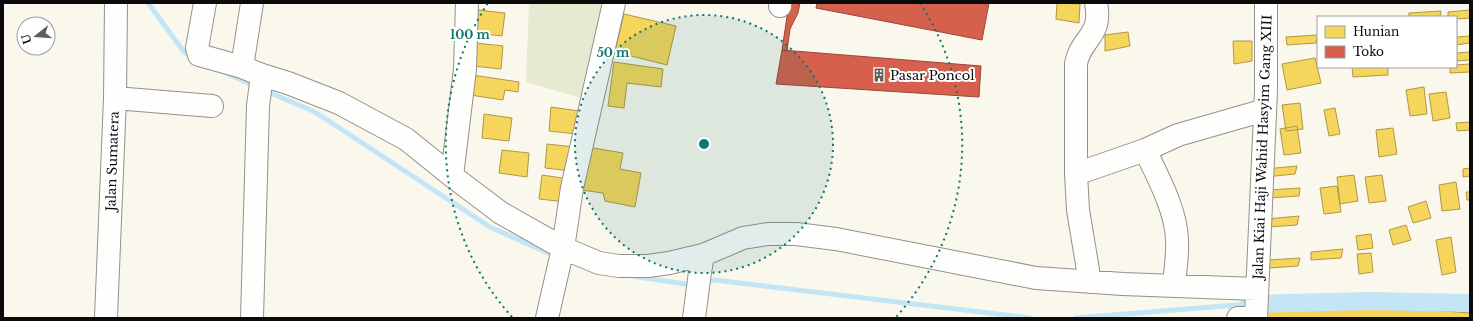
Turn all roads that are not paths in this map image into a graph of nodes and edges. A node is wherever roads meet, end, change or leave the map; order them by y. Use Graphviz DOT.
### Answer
graph roads {
  1 [pos="116,3"];
  2 [pos="205,3"];
  3 [pos="252,3"];
  4 [pos="467,3"];
  5 [pos="614,3"];
  6 [pos="1096,3"];
  7 [pos="1266,3"];
  8 [pos="255,75"];
  9 [pos="115,98"];
  10 [pos="212,106"];
  11 [pos="1265,110"];
  12 [pos="1145,150"];
  13 [pos="1076,174"];
  14 [pos="452,176"];
  15 [pos="562,251"];
  16 [pos="702,264"];
  17 [pos="1090,282"];
  18 [pos="1174,285"];
  19 [pos="1257,289"];
  20 [pos="695,309"];
  21 [pos="1251,317"];
  22 [pos="106,318"];
  23 [pos="252,318"];
  24 [pos="547,318"];
  1 -- 9 [label="street, Jalan Sumatera"];
  2 -- 8 [label="street"];
  3 -- 8 [label="street"];
  4 -- 14 [label="street"];
  5 -- 15 [label="street"];
  6 -- 13 [label="street"];
  7 -- 11 [label="street, Jalan Kiai Haji Wahid Hasyim Gang XIII"];
  8 -- 14 [label="street"];
  8 -- 23 [label="street"];
  9 -- 10 [label="street"];
  9 -- 22 [label="street, Jalan Sumatera"];
  11 -- 12 [label="street"];
  11 -- 19 [label="street, Jalan Kiai Haji Wahid Hasyim Gang XIII"];
  12 -- 13 [label="street"];
  12 -- 18 [label="street"];
  13 -- 17 [label="street"];
  14 -- 15 [label="street"];
  15 -- 16 [label="street"];
  15 -- 24 [label="street"];
  16 -- 17 [label="street"];
  16 -- 20 [label="street"];
  17 -- 18 [label="street"];
  18 -- 19 [label="street"];
  19 -- 21 [label="street, Jalan Kiai Haji Wahid Hasyim Gang XIII"];
}
